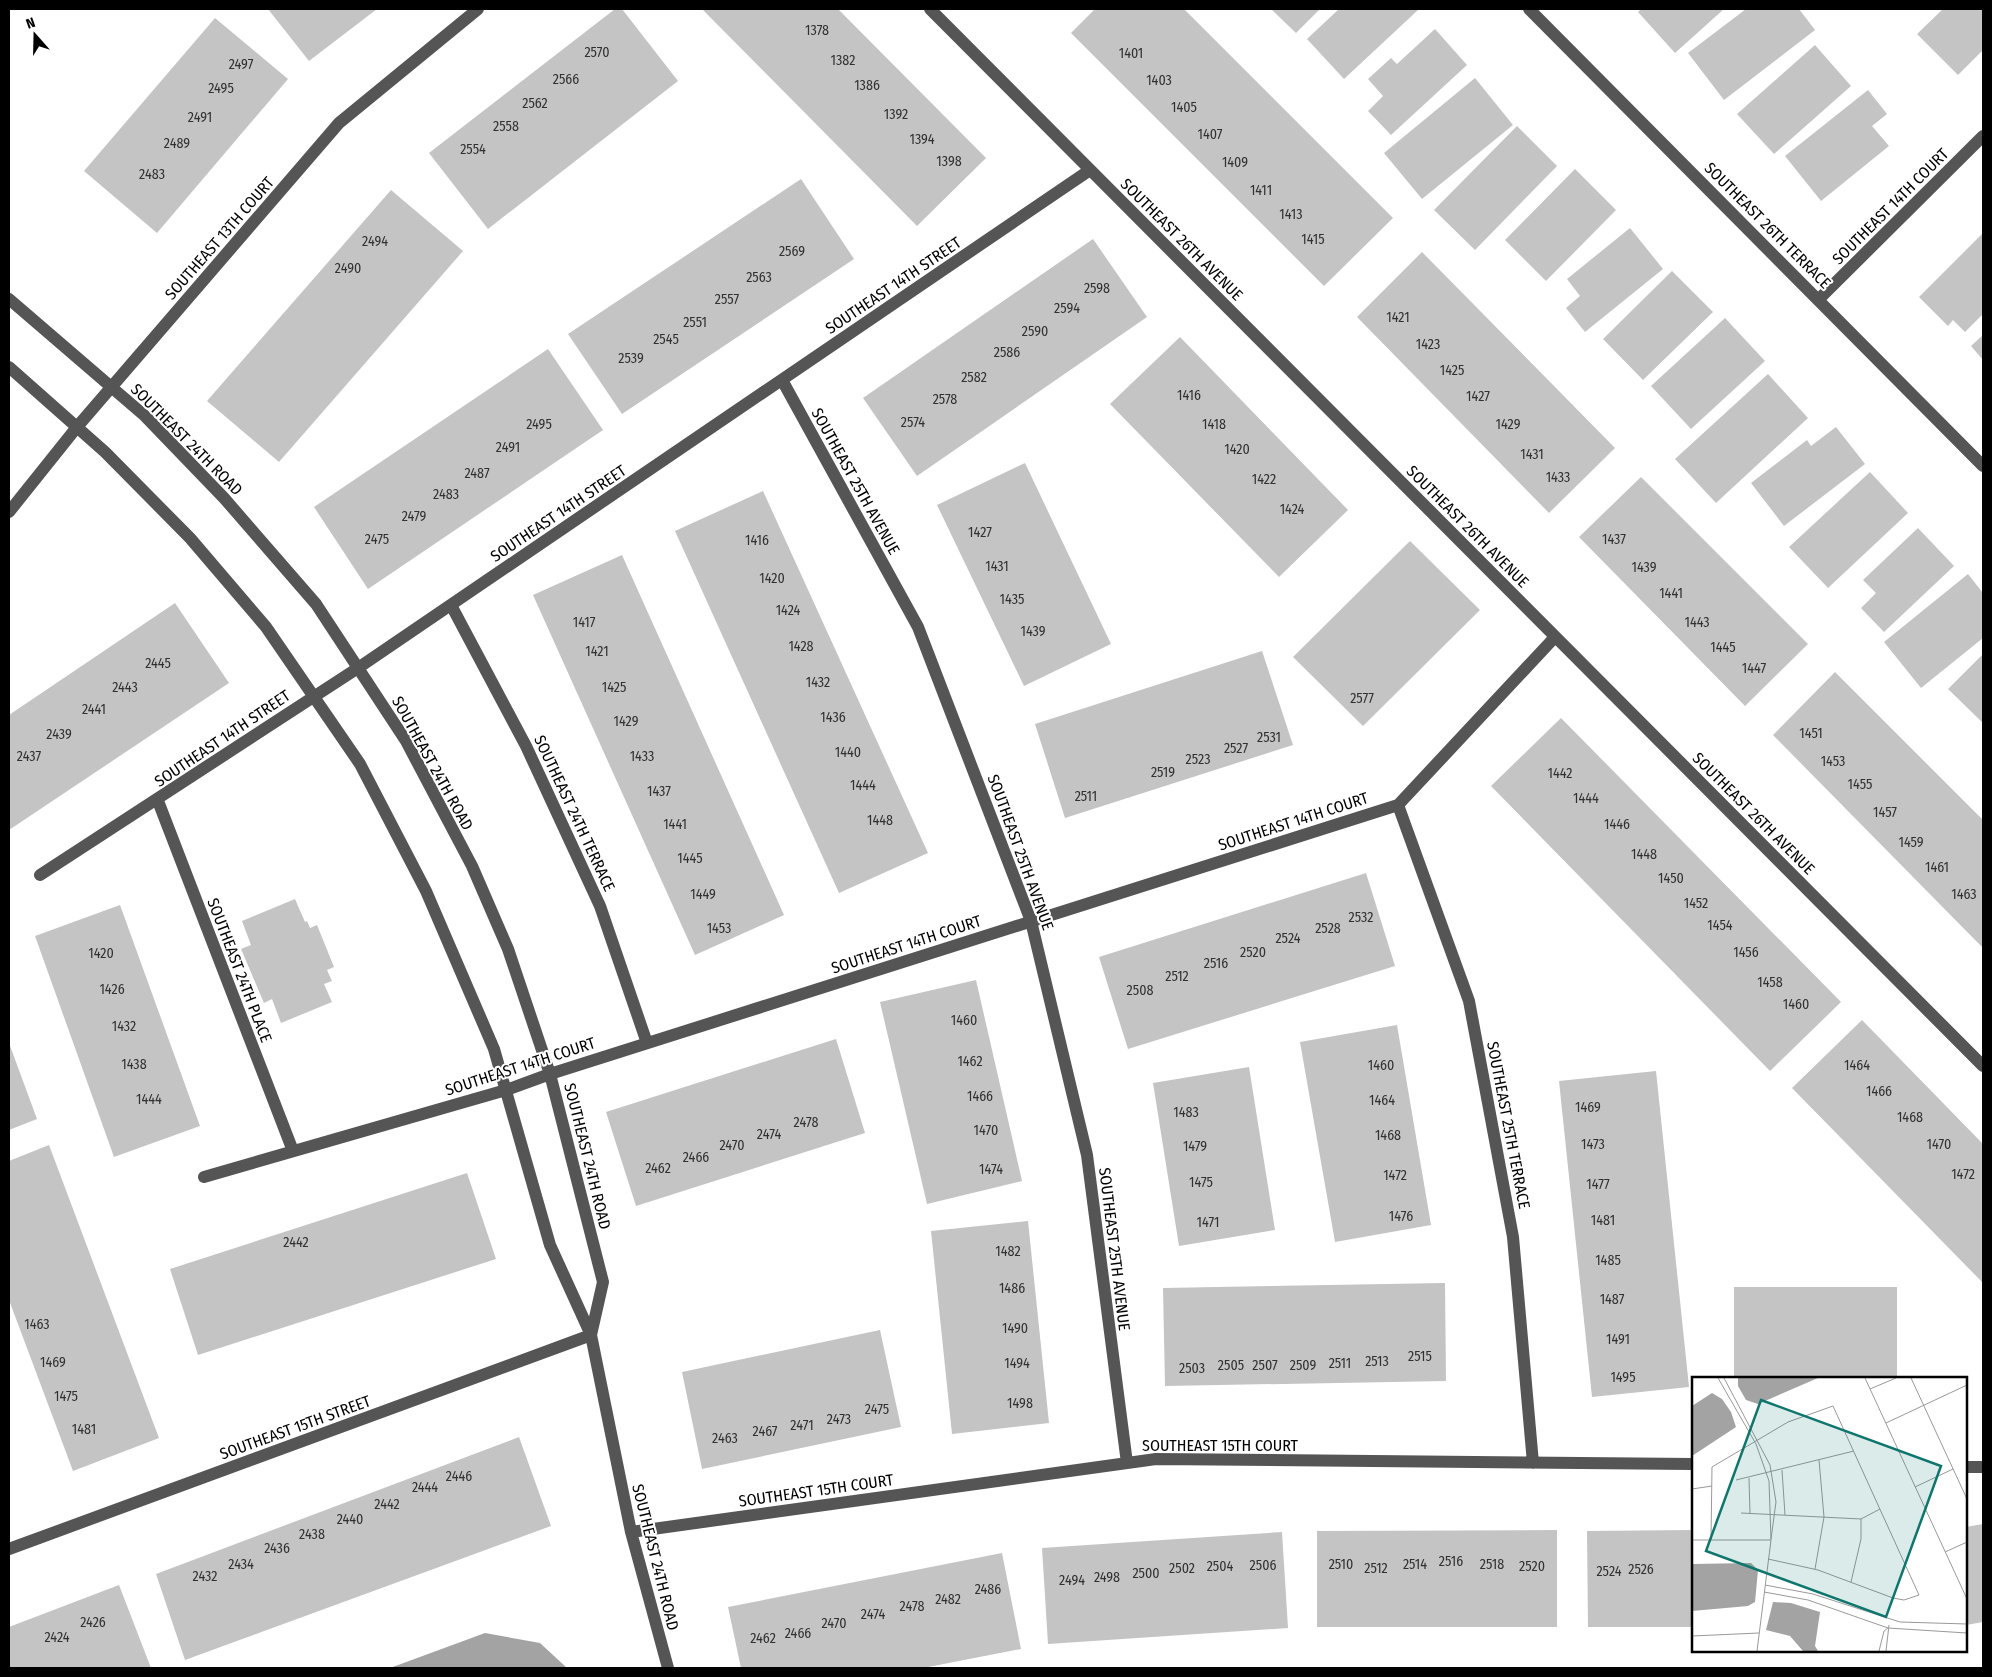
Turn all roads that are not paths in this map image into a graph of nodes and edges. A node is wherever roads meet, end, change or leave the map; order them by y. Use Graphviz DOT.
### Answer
graph roads {
  1 [pos="478,9"];
  2 [pos="930,9"];
  3 [pos="1529,9"];
  4 [pos="1983,136"];
  5 [pos="1090,170"];
  6 [pos="9,299"];
  7 [pos="1819,300"];
  8 [pos="9,366"];
  9 [pos="782,380"];
  10 [pos="112,387"];
  11 [pos="77,427"];
  12 [pos="1983,466"];
  13 [pos="9,512"];
  14 [pos="451,605"];
  15 [pos="1555,637"];
  16 [pos="358,668"];
  17 [pos="314,696"];
  18 [pos="158,801"];
  19 [pos="1398,805"];
  20 [pos="40,875"];
  21 [pos="1032,921"];
  22 [pos="647,1043"];
  23 [pos="1983,1066"];
  24 [pos="550,1074"];
  25 [pos="506,1090"];
  26 [pos="292,1151"];
  27 [pos="204,1178"];
  28 [pos="591,1335"];
  29 [pos="1127,1463"];
  30 [pos="1533,1463"];
  31 [pos="1692,1464"];
  32 [pos="1967,1467"];
  33 [pos="1983,1467"];
  34 [pos="632,1532"];
  35 [pos="9,1549"];
  36 [pos="668,1668"];
  1 -- 10 [label="street, SOUTHEAST 13TH COURT"];
  2 -- 5 [label="street, SOUTHEAST 26TH AVENUE"];
  3 -- 7 [label="street, SOUTHEAST 26TH TERRACE"];
  4 -- 7 [label="street, SOUTHEAST 14TH COURT"];
  5 -- 9 [label="street, SOUTHEAST 14TH STREET"];
  5 -- 15 [label="street, SOUTHEAST 26TH AVENUE"];
  6 -- 10 [label="street, SOUTHEAST 24TH ROAD"];
  7 -- 12 [label="street, SOUTHEAST 26TH TERRACE"];
  8 -- 11 [label="street, SOUTHEAST 24TH ROAD"];
  9 -- 14 [label="street, SOUTHEAST 14TH STREET"];
  9 -- 21 [label="street, SOUTHEAST 25TH AVENUE"];
  10 -- 11 [label="street, SOUTHEAST 13TH COURT"];
  10 -- 16 [label="street, SOUTHEAST 24TH ROAD"];
  11 -- 13 [label="street, SOUTHEAST 13TH COURT"];
  11 -- 17 [label="street, SOUTHEAST 24TH ROAD"];
  14 -- 16 [label="street, SOUTHEAST 14TH STREET"];
  14 -- 22 [label="street, SOUTHEAST 24TH TERRACE"];
  15 -- 19 [label="street, SOUTHEAST 14TH COURT"];
  15 -- 23 [label="street, SOUTHEAST 26TH AVENUE"];
  16 -- 17 [label="street, SOUTHEAST 14TH STREET"];
  16 -- 24 [label="street, SOUTHEAST 24TH ROAD"];
  17 -- 18 [label="street, SOUTHEAST 14TH STREET"];
  17 -- 25 [label="street, SOUTHEAST 24TH ROAD"];
  18 -- 20 [label="street, SOUTHEAST 14TH STREET"];
  18 -- 26 [label="street, SOUTHEAST 24TH PLACE"];
  19 -- 21 [label="street, SOUTHEAST 14TH COURT"];
  19 -- 30 [label="street, SOUTHEAST 25TH TERRACE"];
  21 -- 22 [label="street, SOUTHEAST 14TH COURT"];
  21 -- 29 [label="street, SOUTHEAST 25TH AVENUE"];
  22 -- 24 [label="street, SOUTHEAST 14TH COURT"];
  24 -- 25 [label="street, SOUTHEAST 14TH COURT"];
  24 -- 28 [label="street, SOUTHEAST 24TH ROAD"];
  25 -- 26 [label="street, SOUTHEAST 14TH COURT"];
  25 -- 28 [label="street, SOUTHEAST 24TH ROAD"];
  26 -- 27 [label="street, SOUTHEAST 14TH COURT"];
  28 -- 34 [label="street, SOUTHEAST 24TH ROAD"];
  28 -- 35 [label="street, SOUTHEAST 15TH STREET"];
  29 -- 30 [label="street, SOUTHEAST 15TH COURT"];
  29 -- 34 [label="street, SOUTHEAST 15TH COURT"];
  30 -- 31 [label="street, SOUTHEAST 15TH COURT"];
  32 -- 33 [label="street"];
  34 -- 36 [label="street, SOUTHEAST 24TH ROAD"];
}
